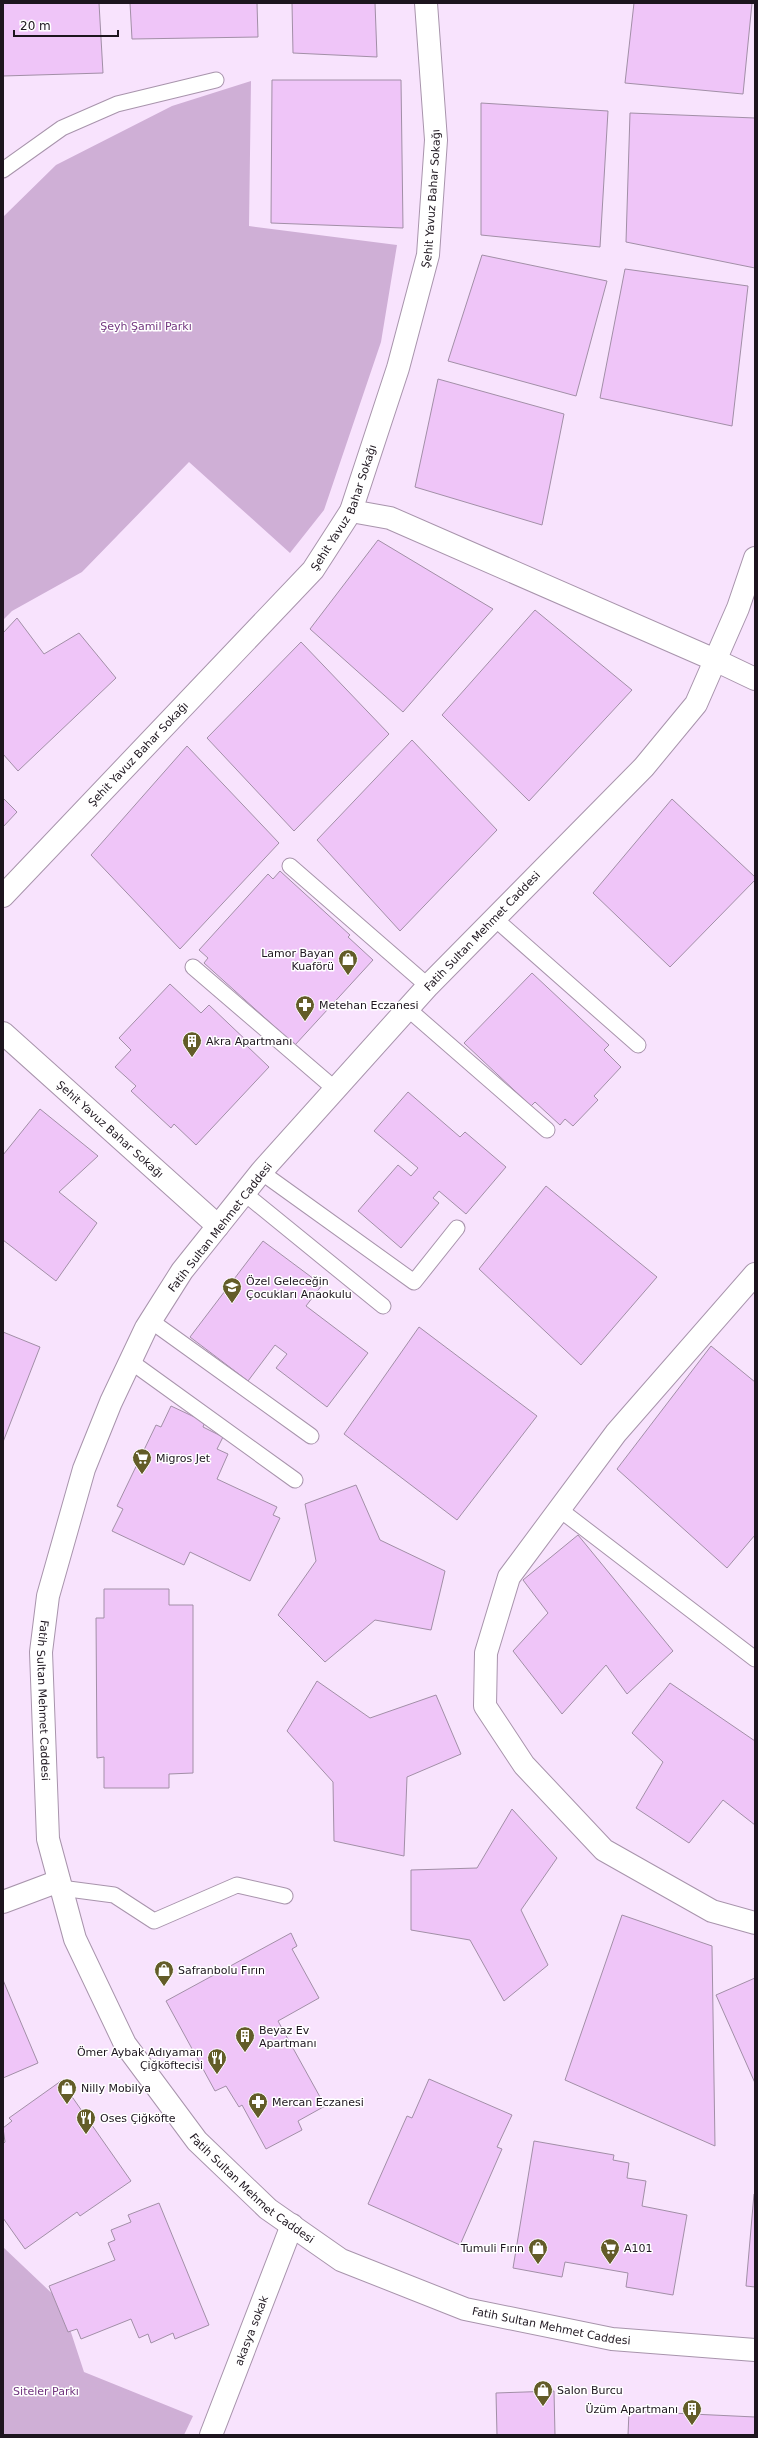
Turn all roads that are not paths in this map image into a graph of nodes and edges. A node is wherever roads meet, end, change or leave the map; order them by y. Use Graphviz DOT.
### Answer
graph roads {
  1 [pos="426,3"];
  2 [pos="216,80"];
  3 [pos="3,170"];
  4 [pos="351,511"];
  5 [pos="755,558"];
  6 [pos="715,660"];
  7 [pos="755,679"];
  8 [pos="290,866"];
  9 [pos="3,896"];
  10 [pos="494,918"];
  11 [pos="193,966"];
  12 [pos="428,986"];
  13 [pos="408,1009"];
  14 [pos="3,1033"];
  15 [pos="638,1045"];
  16 [pos="335,1089"];
  17 [pos="547,1130"];
  18 [pos="260,1172"];
  19 [pos="244,1193"];
  20 [pos="218,1226"];
  21 [pos="457,1228"];
  22 [pos="755,1274"];
  23 [pos="383,1306"];
  24 [pos="151,1321"];
  25 [pos="130,1361"];
  26 [pos="311,1436"];
  27 [pos="294,1480"];
  28 [pos="559,1510"];
  29 [pos="755,1659"];
  30 [pos="60,1884"];
  31 [pos="285,1896"];
  32 [pos="3,1902"];
  33 [pos="755,1923"];
  34 [pos="292,2225"];
  35 [pos="755,2350"];
  36 [pos="211,2435"];
  1 -- 4 [label="street, Şehit Yavuz Bahar Sokağı"];
  2 -- 3 [label="lane"];
  4 -- 6 [label="street"];
  4 -- 9 [label="street, Şehit Yavuz Bahar Sokağı"];
  5 -- 6 [label="street, Fatih Sultan Mehmet Caddesi"];
  6 -- 7 [label="street"];
  6 -- 10 [label="street, Fatih Sultan Mehmet Caddesi"];
  8 -- 12 [label="lane"];
  10 -- 12 [label="street, Fatih Sultan Mehmet Caddesi"];
  10 -- 15 [label="lane"];
  11 -- 16 [label="lane"];
  12 -- 13 [label="street, Fatih Sultan Mehmet Caddesi"];
  13 -- 16 [label="street, Fatih Sultan Mehmet Caddesi"];
  13 -- 17 [label="lane"];
  14 -- 20 [label="street, Şehit Yavuz Bahar Sokağı"];
  16 -- 18 [label="street, Fatih Sultan Mehmet Caddesi"];
  18 -- 19 [label="street, Fatih Sultan Mehmet Caddesi"];
  18 -- 21 [label="lane"];
  19 -- 20 [label="street, Fatih Sultan Mehmet Caddesi"];
  19 -- 23 [label="lane"];
  20 -- 24 [label="street, Fatih Sultan Mehmet Caddesi"];
  22 -- 28 [label="street"];
  24 -- 25 [label="street, Fatih Sultan Mehmet Caddesi"];
  24 -- 26 [label="lane"];
  25 -- 27 [label="lane"];
  25 -- 30 [label="street, Fatih Sultan Mehmet Caddesi"];
  28 -- 29 [label="lane"];
  28 -- 33 [label="street"];
  30 -- 31 [label="lane"];
  30 -- 32 [label="street"];
  30 -- 34 [label="street, Fatih Sultan Mehmet Caddesi"];
  34 -- 35 [label="street, Fatih Sultan Mehmet Caddesi"];
  34 -- 36 [label="street, akasya sokak"];
}
